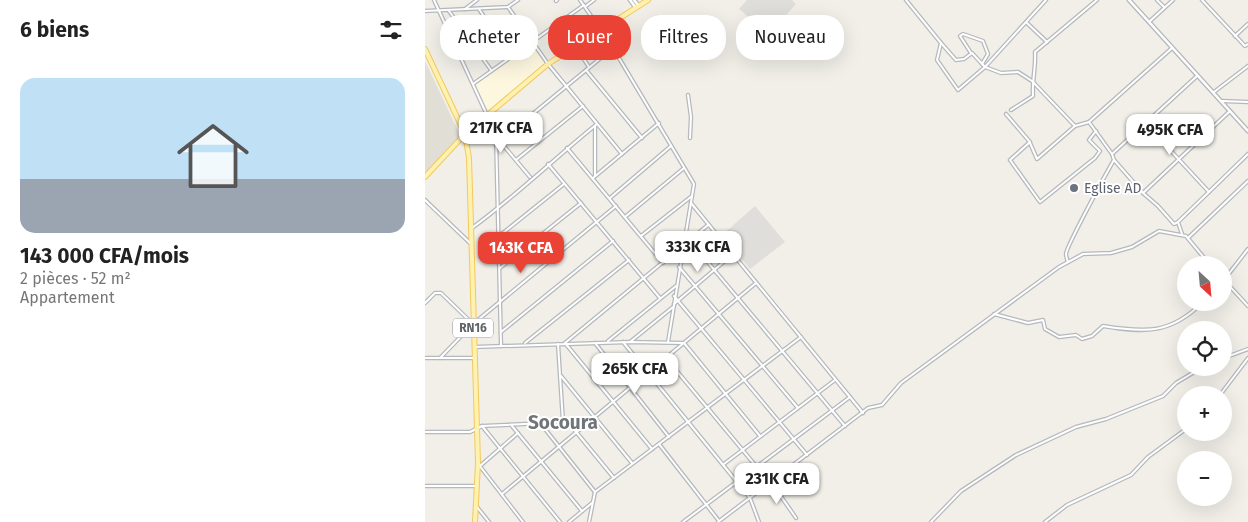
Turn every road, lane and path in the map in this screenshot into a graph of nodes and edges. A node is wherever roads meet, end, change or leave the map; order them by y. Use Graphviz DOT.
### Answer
graph roads {
  1 [pos="434,0"];
  2 [pos="477,0"];
  3 [pos="518,0"];
  4 [pos="580,0"];
  5 [pos="594,0"];
  6 [pos="630,0"];
  7 [pos="634,0"];
  8 [pos="648,0"];
  9 [pos="906,0"];
  10 [pos="1046,0"];
  11 [pos="1097,0"];
  12 [pos="1129,0"];
  13 [pos="1157,0"];
  14 [pos="1173,0"];
  15 [pos="1202,0"];
  16 [pos="584,5"];
  17 [pos="508,7"];
  18 [pos="637,7"];
  19 [pos="479,8"];
  20 [pos="1164,8"];
  21 [pos="465,9"];
  22 [pos="438,10"];
  23 [pos="449,10"];
  24 [pos="425,11"];
  25 [pos="484,15"];
  26 [pos="514,15"];
  27 [pos="591,15"];
  28 [pos="624,15"];
  29 [pos="1149,22"];
  30 [pos="1027,23"];
  31 [pos="1248,24"];
  32 [pos="1235,36"];
  33 [pos="538,37"];
  34 [pos="1047,42"];
  35 [pos="941,43"];
  36 [pos="1248,44"];
  37 [pos="1172,48"];
  38 [pos="425,49"];
  39 [pos="538,49"];
  40 [pos="971,53"];
  41 [pos="506,60"];
  42 [pos="555,60"];
  43 [pos="585,60"];
  44 [pos="598,60"];
  45 [pos="620,60"];
  46 [pos="549,64"];
  47 [pos="982,64"];
  48 [pos="1248,66"];
  49 [pos="590,67"];
  50 [pos="985,67"];
  51 [pos="491,70"];
  52 [pos="586,70"];
  53 [pos="1198,75"];
  54 [pos="1032,81"];
  55 [pos="473,84"];
  56 [pos="566,86"];
  57 [pos="1213,92"];
  58 [pos="688,95"];
  59 [pos="1222,101"];
  60 [pos="1248,102"];
  61 [pos="583,106"];
  62 [pos="1011,110"];
  63 [pos="1230,111"];
  64 [pos="1006,114"];
  65 [pos="487,115"];
  66 [pos="482,120"];
  67 [pos="1089,122"];
  68 [pos="659,123"];
  69 [pos="1146,124"];
  70 [pos="596,125"];
  71 [pos="1075,126"];
  72 [pos="1096,131"];
  73 [pos="1248,131"];
  74 [pos="465,134"];
  75 [pos="496,135"];
  76 [pos="642,138"];
  77 [pos="690,138"];
  78 [pos="501,140"];
  79 [pos="1029,142"];
  80 [pos="671,146"];
  81 [pos="567,148"];
  82 [pos="622,154"];
  83 [pos="1112,154"];
  84 [pos="1248,154"];
  85 [pos="516,160"];
  86 [pos="1114,160"];
  87 [pos="1178,160"];
  88 [pos="548,164"];
  89 [pos="684,168"];
  90 [pos="425,177"];
  91 [pos="594,177"];
  92 [pos="531,178"];
  93 [pos="1248,181"];
  94 [pos="564,184"];
  95 [pos="1209,192"];
  96 [pos="1143,193"];
  97 [pos="692,196"];
  98 [pos="609,198"];
  99 [pos="425,200"];
  100 [pos="581,203"];
  101 [pos="691,203"];
  102 [pos="616,206"];
  103 [pos="497,209"];
  104 [pos="625,217"];
  105 [pos="597,222"];
  106 [pos="1178,222"];
  107 [pos="708,225"];
  108 [pos="470,229"];
  109 [pos="685,235"];
  110 [pos="1182,235"];
  111 [pos="641,236"];
  112 [pos="498,237"];
  113 [pos="1188,238"];
  114 [pos="689,240"];
  115 [pos="613,241"];
  116 [pos="471,243"];
  117 [pos="682,247"];
  118 [pos="1248,250"];
  119 [pos="733,254"];
  120 [pos="1203,256"];
  121 [pos="629,260"];
  122 [pos="1068,262"];
  123 [pos="663,263"];
  124 [pos="679,267"];
  125 [pos="499,269"];
  126 [pos="714,270"];
  127 [pos="644,278"];
  128 [pos="756,283"];
  129 [pos="676,286"];
  130 [pos="696,286"];
  131 [pos="675,296"];
  132 [pos="660,298"];
  133 [pos="737,299"];
  134 [pos="678,301"];
  135 [pos="499,302"];
  136 [pos="425,303"];
  137 [pos="673,306"];
  138 [pos="1248,306"];
  139 [pos="1192,311"];
  140 [pos="719,314"];
  141 [pos="994,314"];
  142 [pos="473,324"];
  143 [pos="701,329"];
  144 [pos="501,332"];
  145 [pos="801,337"];
  146 [pos="606,342"];
  147 [pos="623,342"];
  148 [pos="630,342"];
  149 [pos="667,342"];
  150 [pos="565,343"];
  151 [pos="595,343"];
  152 [pos="684,343"];
  153 [pos="524,344"];
  154 [pos="558,344"];
  155 [pos="501,345"];
  156 [pos="474,347"];
  157 [pos="1248,349"];
  158 [pos="782,352"];
  159 [pos="1232,355"];
  160 [pos="425,358"];
  161 [pos="440,358"];
  162 [pos="475,358"];
  163 [pos="666,358"];
  164 [pos="1248,358"];
  165 [pos="763,366"];
  166 [pos="648,373"];
  167 [pos="561,376"];
  168 [pos="1188,376"];
  169 [pos="744,380"];
  170 [pos="835,380"];
  171 [pos="1227,386"];
  172 [pos="631,387"];
  173 [pos="726,394"];
  174 [pos="816,394"];
  175 [pos="850,397"];
  176 [pos="612,403"];
  177 [pos="707,408"];
  178 [pos="798,408"];
  179 [pos="831,411"];
  180 [pos="863,413"];
  181 [pos="594,417"];
  182 [pos="563,422"];
  183 [pos="688,422"];
  184 [pos="780,422"];
  185 [pos="541,424"];
  186 [pos="482,426"];
  187 [pos="512,426"];
  188 [pos="845,426"];
  189 [pos="477,429"];
  190 [pos="425,432"];
  191 [pos="577,432"];
  192 [pos="518,433"];
  193 [pos="669,436"];
  194 [pos="760,436"];
  195 [pos="1177,436"];
  196 [pos="793,438"];
  197 [pos="659,444"];
  198 [pos="559,447"];
  199 [pos="500,448"];
  200 [pos="651,450"];
  201 [pos="743,450"];
  202 [pos="807,455"];
  203 [pos="541,462"];
  204 [pos="479,464"];
  205 [pos="633,464"];
  206 [pos="723,465"];
  207 [pos="756,465"];
  208 [pos="523,477"];
  209 [pos="614,478"];
  210 [pos="736,480"];
  211 [pos="770,482"];
  212 [pos="425,486"];
  213 [pos="476,486"];
  214 [pos="595,492"];
  215 [pos="502,494"];
  216 [pos="750,498"];
  217 [pos="592,503"];
  218 [pos="706,504"];
  219 [pos="476,506"];
  220 [pos="581,511"];
  221 [pos="796,518"];
  222 [pos="722,519"];
  223 [pos="475,522"];
  224 [pos="489,522"];
  225 [pos="523,522"];
  226 [pos="560,522"];
  227 [pos="569,522"];
  228 [pos="589,522"];
  229 [pos="683,522"];
  230 [pos="718,522"];
  231 [pos="725,522"];
  232 [pos="759,522"];
  233 [pos="931,522"];
  234 [pos="1045,522"];
  1 -- 22 [label="street"];
  2 -- 21 [label="street"];
  3 -- 17 [label="street"];
  4 -- 16 [label="street"];
  5 -- 16 [label="street"];
  6 -- 18 [label="street"];
  7 -- 18 [label="street"];
  8 -- 18 [label="main road"];
  9 -- 35 [label="street"];
  10 -- 30 [label="street"];
  11 -- 34 [label="street"];
  12 -- 29 [label="street"];
  13 -- 20 [label="street"];
  14 -- 20 [label="street"];
  15 -- 32 [label="street"];
  16 -- 27 [label="street"];
  16 -- 33 [label="street"];
  17 -- 19 [label="street"];
  17 -- 26 [label="street"];
  18 -- 28 [label="main road"];
  19 -- 21 [label="street"];
  19 -- 25 [label="street"];
  20 -- 29 [label="street"];
  21 -- 23 [label="street"];
  22 -- 23 [label="street"];
  22 -- 24 [label="street"];
  22 -- 55 [label="street"];
  23 -- 51 [label="street"];
  29 -- 37 [label="street"];
  30 -- 34 [label="street"];
  30 -- 50 [label="street"];
  31 -- 32 [label="street"];
  32 -- 36 [label="street"];
  34 -- 54 [label="street"];
  35 -- 40 [label="street"];
  35 -- 50 [label="street"];
  37 -- 53 [label="street"];
  37 -- 67 [label="street"];
  38 -- 74 [label="main road"];
  39 -- 46 [label="street"];
  40 -- 47 [label="street"];
  40 -- 47 [label="street"];
  41 -- 51 [label="street"];
  42 -- 46 [label="main road"];
  43 -- 49 [label="street"];
  44 -- 49 [label="street"];
  45 -- 68 [label="street"];
  46 -- 56 [label="street"];
  46 -- 65 [label="main road"];
  47 -- 50 [label="street"];
  48 -- 57 [label="street"];
  49 -- 52 [label="street"];
  50 -- 54 [label="street"];
  51 -- 55 [label="street"];
  52 -- 56 [label="street"];
  52 -- 76 [label="street"];
  53 -- 57 [label="street"];
  53 -- 69 [label="street"];
  54 -- 62 [label="street"];
  54 -- 71 [label="street"];
  55 -- 65 [label="street"];
  56 -- 61 [label="street"];
  56 -- 78 [label="street"];
  57 -- 59 [label="street"];
  58 -- 77 [label="street"];
  59 -- 60 [label="street"];
  59 -- 63 [label="street"];
  61 -- 70 [label="street"];
  61 -- 85 [label="street"];
  63 -- 73 [label="street"];
  63 -- 87 [label="street"];
  64 -- 79 [label="street"];
  65 -- 66 [label="main road"];
  66 -- 74 [label="main road"];
  66 -- 75 [label="street"];
  67 -- 71 [label="street"];
  67 -- 72 [label="street"];
  68 -- 76 [label="street"];
  68 -- 80 [label="street"];
  69 -- 83 [label="street"];
  69 -- 87 [label="street"];
  70 -- 81 [label="street"];
  70 -- 82 [label="street"];
  70 -- 91 [label="street"];
  71 -- 79 [label="street"];
  72 -- 79 [label="street"];
  72 -- 83 [label="street"];
  74 -- 90 [label="main road"];
  74 -- 108 [label="main road, RN16"];
  75 -- 78 [label="street"];
  75 -- 103 [label="street"];
  76 -- 82 [label="street"];
  78 -- 85 [label="street"];
  80 -- 89 [label="street"];
  80 -- 98 [label="street"];
  81 -- 88 [label="street"];
  81 -- 91 [label="street"];
  82 -- 91 [label="street"];
  83 -- 86 [label="street"];
  84 -- 95 [label="street"];
  85 -- 92 [label="street"];
  86 -- 96 [label="street"];
  86 -- 122 [label="street"];
  87 -- 95 [label="street"];
  87 -- 96 [label="street"];
  88 -- 92 [label="street"];
  88 -- 94 [label="street"];
  89 -- 97 [label="street"];
  89 -- 104 [label="street"];
  91 -- 98 [label="street"];
  92 -- 103 [label="street"];
  93 -- 113 [label="street"];
  94 -- 100 [label="street"];
  94 -- 112 [label="street"];
  95 -- 106 [label="street"];
  96 -- 106 [label="street"];
  97 -- 101 [label="street"];
  97 -- 111 [label="street"];
  98 -- 102 [label="street"];
  99 -- 116 [label="street"];
  100 -- 105 [label="street"];
  100 -- 125 [label="street"];
  101 -- 107 [label="street"];
  101 -- 109 [label="street"];
  102 -- 104 [label="street"];
  102 -- 105 [label="street"];
  103 -- 108 [label="street"];
  103 -- 112 [label="street"];
  104 -- 111 [label="street"];
  105 -- 115 [label="street"];
  105 -- 135 [label="street"];
  106 -- 110 [label="street"];
  107 -- 114 [label="street"];
  107 -- 119 [label="street"];
  108 -- 116 [label="main road, RN16"];
  109 -- 114 [label="street"];
  109 -- 117 [label="street"];
  110 -- 113 [label="street"];
  110 -- 122 [label="street"];
  111 -- 123 [label="street"];
  112 -- 125 [label="street"];
  113 -- 120 [label="street"];
  114 -- 117 [label="street"];
  114 -- 126 [label="street"];
  115 -- 121 [label="street"];
  115 -- 144 [label="street"];
  116 -- 142 [label="main road, RN16"];
  117 -- 123 [label="street"];
  117 -- 124 [label="street"];
  118 -- 138 [label="street"];
  119 -- 126 [label="street"];
  119 -- 128 [label="street"];
  121 -- 127 [label="street"];
  121 -- 153 [label="street"];
  122 -- 141 [label="street"];
  123 -- 127 [label="street"];
  124 -- 129 [label="street"];
  124 -- 130 [label="street"];
  125 -- 135 [label="street"];
  126 -- 130 [label="street"];
  126 -- 133 [label="street"];
  127 -- 132 [label="street"];
  127 -- 150 [label="street"];
  128 -- 133 [label="street"];
  128 -- 145 [label="street"];
  129 -- 131 [label="street"];
  129 -- 132 [label="street"];
  130 -- 134 [label="street"];
  130 -- 140 [label="street"];
  131 -- 134 [label="street"];
  131 -- 137 [label="street"];
  132 -- 146 [label="street"];
  133 -- 140 [label="street"];
  133 -- 158 [label="street"];
  134 -- 137 [label="street"];
  134 -- 143 [label="street"];
  135 -- 142 [label="street"];
  135 -- 144 [label="street"];
  136 -- 142 [label="street"];
  137 -- 148 [label="street"];
  137 -- 149 [label="street"];
  139 -- 141 [label="street"];
  140 -- 143 [label="street"];
  140 -- 165 [label="street"];
  141 -- 180 [label="street"];
  142 -- 156 [label="main road, RN16"];
  142 -- 161 [label="street"];
  143 -- 152 [label="street"];
  143 -- 169 [label="street"];
  144 -- 155 [label="street"];
  145 -- 158 [label="street"];
  145 -- 170 [label="street"];
  146 -- 147 [label="street"];
  146 -- 151 [label="street"];
  147 -- 148 [label="street"];
  147 -- 166 [label="street"];
  148 -- 149 [label="street"];
  149 -- 152 [label="street"];
  150 -- 151 [label="street"];
  150 -- 154 [label="street"];
  150 -- 176 [label="street"];
  151 -- 172 [label="street"];
  152 -- 163 [label="street"];
  152 -- 173 [label="street"];
  153 -- 154 [label="street"];
  153 -- 155 [label="street"];
  154 -- 167 [label="street"];
  155 -- 156 [label="street"];
  156 -- 162 [label="main road, RN16"];
  157 -- 159 [label="street"];
  158 -- 165 [label="street"];
  158 -- 174 [label="street"];
  160 -- 161 [label="street"];
  161 -- 162 [label="street"];
  162 -- 189 [label="main road, RN16"];
  163 -- 166 [label="street"];
  163 -- 177 [label="street"];
  164 -- 171 [label="street"];
  165 -- 169 [label="street"];
  165 -- 178 [label="street"];
  166 -- 172 [label="street"];
  166 -- 183 [label="street"];
  167 -- 181 [label="street"];
  167 -- 182 [label="street"];
  168 -- 233 [label="street"];
  169 -- 173 [label="street"];
  169 -- 184 [label="street"];
  170 -- 174 [label="street"];
  170 -- 175 [label="street"];
  172 -- 176 [label="street"];
  172 -- 193 [label="street"];
  173 -- 177 [label="street"];
  173 -- 194 [label="street"];
  174 -- 178 [label="street"];
  174 -- 179 [label="street"];
  175 -- 179 [label="street"];
  175 -- 180 [label="street"];
  176 -- 181 [label="street"];
  176 -- 200 [label="street"];
  177 -- 183 [label="street"];
  177 -- 201 [label="street"];
  178 -- 184 [label="street"];
  179 -- 188 [label="street"];
  179 -- 196 [label="street"];
  180 -- 188 [label="street"];
  181 -- 191 [label="street"];
  181 -- 205 [label="street"];
  182 -- 185 [label="street"];
  182 -- 191 [label="street"];
  183 -- 193 [label="street"];
  183 -- 206 [label="street"];
  184 -- 194 [label="street"];
  184 -- 196 [label="street"];
  185 -- 187 [label="street"];
  185 -- 198 [label="street"];
  186 -- 187 [label="street"];
  186 -- 189 [label="street"];
  186 -- 199 [label="street"];
  187 -- 192 [label="street"];
  188 -- 202 [label="street"];
  189 -- 190 [label="street"];
  189 -- 204 [label="main road, RN16"];
  191 -- 198 [label="street"];
  191 -- 209 [label="street"];
  192 -- 199 [label="street"];
  192 -- 203 [label="street"];
  193 -- 197 [label="street"];
  194 -- 201 [label="street"];
  195 -- 234 [label="street"];
  196 -- 202 [label="street"];
  196 -- 207 [label="street"];
  197 -- 200 [label="street"];
  197 -- 218 [label="street"];
  198 -- 203 [label="street"];
  198 -- 214 [label="street"];
  199 -- 204 [label="street"];
  199 -- 208 [label="street"];
  200 -- 205 [label="street"];
  201 -- 206 [label="street"];
  201 -- 207 [label="street"];
  202 -- 211 [label="street"];
  203 -- 208 [label="street"];
  203 -- 220 [label="street"];
  204 -- 213 [label="main road, RN16"];
  204 -- 215 [label="street"];
  205 -- 209 [label="street"];
  206 -- 210 [label="street"];
  207 -- 210 [label="street"];
  207 -- 211 [label="street"];
  208 -- 215 [label="street"];
  208 -- 226 [label="street"];
  209 -- 214 [label="street"];
  210 -- 216 [label="street"];
  210 -- 218 [label="street"];
  211 -- 216 [label="street"];
  211 -- 221 [label="street"];
  212 -- 213 [label="street"];
  213 -- 219 [label="main road, RN16"];
  214 -- 217 [label="street"];
  215 -- 225 [label="street"];
  216 -- 222 [label="street"];
  216 -- 232 [label="street"];
  217 -- 220 [label="street"];
  217 -- 228 [label="street"];
  218 -- 229 [label="street"];
  218 -- 230 [label="street"];
  219 -- 223 [label="main road, RN16"];
  219 -- 224 [label="street"];
  220 -- 227 [label="street"];
  222 -- 230 [label="street"];
  222 -- 231 [label="street"];
}
